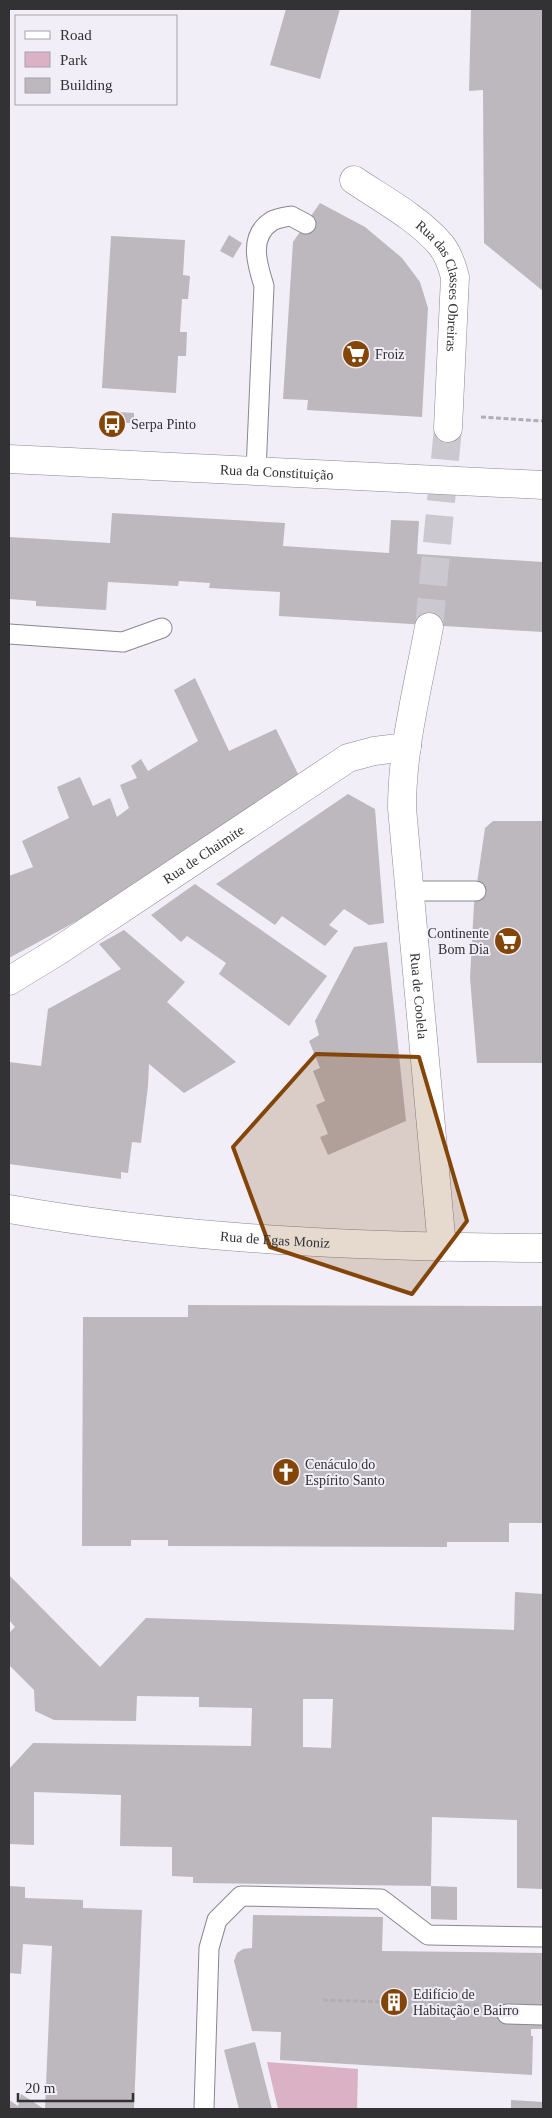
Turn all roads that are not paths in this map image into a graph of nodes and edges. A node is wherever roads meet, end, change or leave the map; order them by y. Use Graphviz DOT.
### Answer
graph roads {
  1 [pos="354,180"];
  2 [pos="306,224"];
  3 [pos="448,428"];
  4 [pos="9,459"];
  5 [pos="256,471"];
  6 [pos="543,485"];
  7 [pos="429,627"];
  8 [pos="162,628"];
  9 [pos="9,634"];
  10 [pos="407,747"];
  11 [pos="410,891"];
  12 [pos="476,891"];
  13 [pos="9,980"];
  14 [pos="9,1209"];
  15 [pos="442,1247"];
  16 [pos="543,1248"];
  17 [pos="543,1938"];
  18 [pos="506,2014"];
  19 [pos="543,2016"];
  20 [pos="204,2109"];
  1 -- 3 [label="street, Rua das Classes Obreiras"];
  2 -- 5 [label="lane"];
  4 -- 5 [label="street, Rua da Constituição"];
  5 -- 6 [label="street, Rua da Constituição"];
  7 -- 10 [label="street"];
  8 -- 9 [label="lane"];
  10 -- 11 [label="street, Rua de Coolela"];
  10 -- 13 [label="street, Rua de Chaimite"];
  11 -- 12 [label="lane"];
  11 -- 15 [label="street, Rua de Coolela"];
  14 -- 15 [label="street, Rua de Egas Moniz"];
  15 -- 16 [label="street, Rua de Egas Moniz"];
  17 -- 20 [label="lane"];
  18 -- 19 [label="lane"];
}
